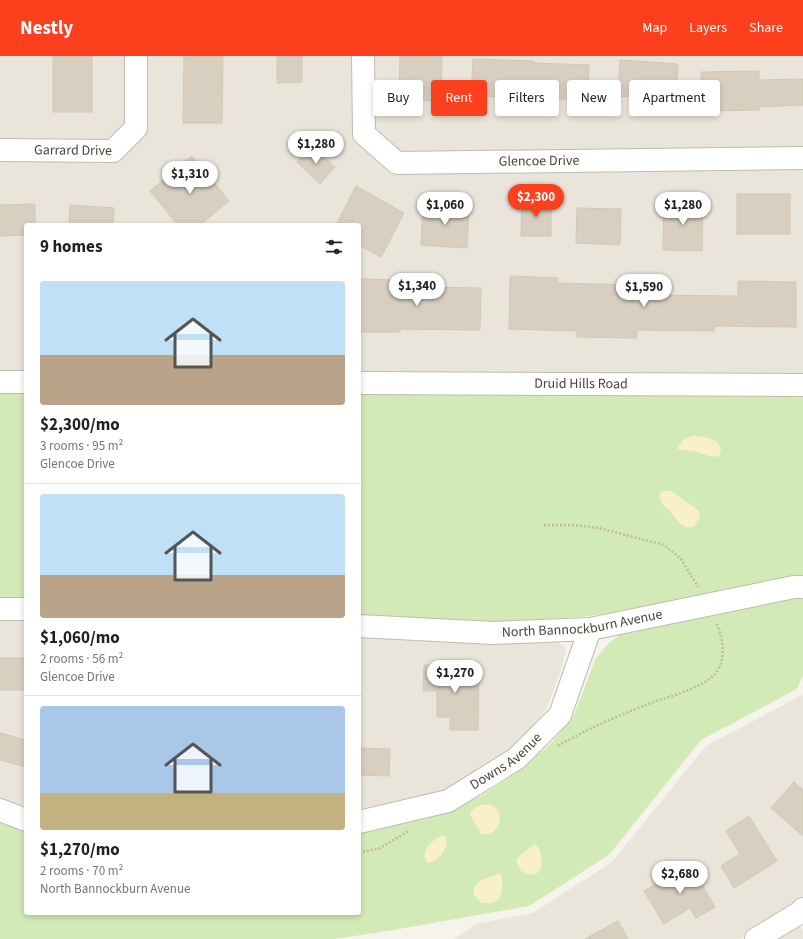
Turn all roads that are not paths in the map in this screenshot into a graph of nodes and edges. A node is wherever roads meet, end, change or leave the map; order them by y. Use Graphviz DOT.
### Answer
graph roads {
  1 [pos="136,56"];
  2 [pos="363,56"];
  3 [pos="0,150"];
  4 [pos="803,158"];
  5 [pos="0,382"];
  6 [pos="24,382"];
  7 [pos="361,384"];
  8 [pos="803,385"];
  9 [pos="803,587"];
  10 [pos="0,609"];
  11 [pos="24,609"];
  12 [pos="361,626"];
  13 [pos="590,629"];
  14 [pos="0,810"];
  15 [pos="24,819"];
  16 [pos="361,822"];
  17 [pos="802,913"];
  18 [pos="756,939"];
  1 -- 3 [label="street, Garrard Drive"];
  2 -- 4 [label="street, Glencoe Drive"];
  5 -- 6 [label="street"];
  7 -- 8 [label="street, Druid Hills Road"];
  9 -- 13 [label="street, North Bannockburn Avenue"];
  10 -- 11 [label="street"];
  12 -- 13 [label="street, North Bannockburn Avenue"];
  13 -- 16 [label="street, Downs Avenue"];
  14 -- 15 [label="street"];
  17 -- 18 [label="street"];
}
